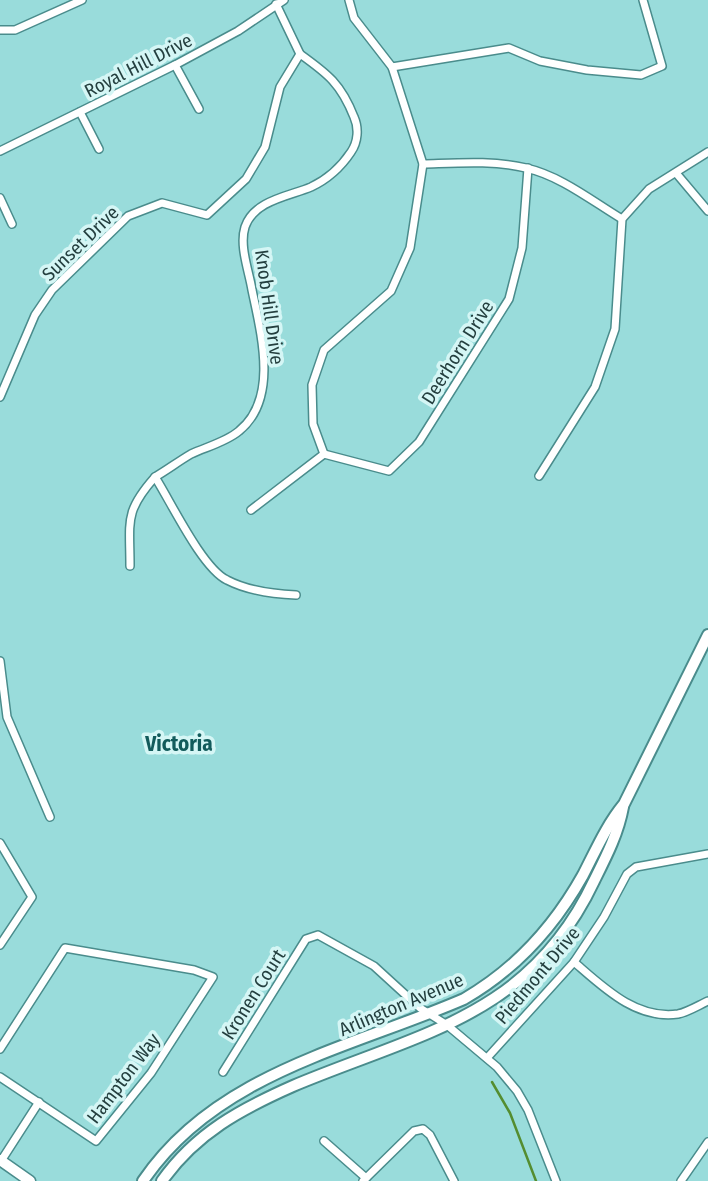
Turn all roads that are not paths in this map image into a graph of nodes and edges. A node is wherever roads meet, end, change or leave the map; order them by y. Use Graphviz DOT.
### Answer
graph roads {
  1 [pos="82,0"];
  2 [pos="284,0"];
  3 [pos="349,0"];
  4 [pos="643,0"];
  5 [pos="276,4"];
  6 [pos="0,30"];
  7 [pos="300,54"];
  8 [pos="175,65"];
  9 [pos="392,67"];
  10 [pos="199,109"];
  11 [pos="80,112"];
  12 [pos="99,149"];
  13 [pos="0,150"];
  14 [pos="708,152"];
  15 [pos="423,164"];
  16 [pos="527,168"];
  17 [pos="676,173"];
  18 [pos="0,198"];
  19 [pos="708,211"];
  20 [pos="622,219"];
  21 [pos="12,224"];
  22 [pos="0,397"];
  23 [pos="324,454"];
  24 [pos="539,476"];
  25 [pos="155,477"];
  26 [pos="251,510"];
  27 [pos="130,566"];
  28 [pos="296,595"];
  29 [pos="708,635"];
  30 [pos="0,661"];
  31 [pos="624,804"];
  32 [pos="50,817"];
  33 [pos="0,844"];
  34 [pos="708,854"];
  35 [pos="0,944"];
  36 [pos="574,962"];
  37 [pos="708,1001"];
  38 [pos="429,1014"];
  39 [pos="447,1025"];
  40 [pos="0,1049"];
  41 [pos="487,1058"];
  42 [pos="223,1072"];
  43 [pos="0,1077"];
  44 [pos="39,1102"];
  45 [pos="324,1141"];
  46 [pos="708,1142"];
  47 [pos="1,1161"];
  48 [pos="364,1179"];
  49 [pos="30,1181"];
  50 [pos="143,1181"];
  51 [pos="162,1181"];
  52 [pos="454,1181"];
  53 [pos="556,1181"];
  54 [pos="681,1181"];
  1 -- 6 [label="street"];
  2 -- 5 [label="street, Royal Hill Drive"];
  3 -- 9 [label="street"];
  4 -- 9 [label="street"];
  5 -- 7 [label="street"];
  5 -- 8 [label="street, Royal Hill Drive"];
  7 -- 22 [label="street, Sunset Drive"];
  7 -- 25 [label="street, Knob Hill Drive"];
  8 -- 10 [label="street"];
  8 -- 11 [label="street, Royal Hill Drive"];
  9 -- 15 [label="street"];
  11 -- 12 [label="street"];
  11 -- 13 [label="street, Royal Hill Drive"];
  14 -- 17 [label="street"];
  15 -- 16 [label="street"];
  15 -- 23 [label="street"];
  16 -- 20 [label="street"];
  16 -- 23 [label="street, Deerhorn Drive"];
  17 -- 19 [label="street"];
  17 -- 20 [label="street"];
  18 -- 21 [label="street"];
  20 -- 24 [label="street"];
  23 -- 26 [label="street"];
  25 -- 27 [label="street"];
  25 -- 28 [label="street"];
  29 -- 31 [label="main road, Arlington Avenue"];
  30 -- 32 [label="street"];
  31 -- 38 [label="main road, Arlington Avenue"];
  31 -- 39 [label="main road, Arlington Avenue"];
  33 -- 35 [label="street"];
  34 -- 36 [label="street, Piedmont Drive"];
  36 -- 37 [label="street"];
  36 -- 41 [label="street, Piedmont Drive"];
  38 -- 39 [label="street"];
  38 -- 42 [label="street, Kronen Court"];
  38 -- 50 [label="main road, Arlington Avenue"];
  39 -- 41 [label="street"];
  39 -- 51 [label="main road, Arlington Avenue"];
  40 -- 44 [label="street, Hampton Way"];
  41 -- 53 [label="street"];
  43 -- 44 [label="street"];
  44 -- 47 [label="street"];
  45 -- 48 [label="street"];
  46 -- 54 [label="street"];
  47 -- 49 [label="main road"];
  48 -- 52 [label="street"];
}
